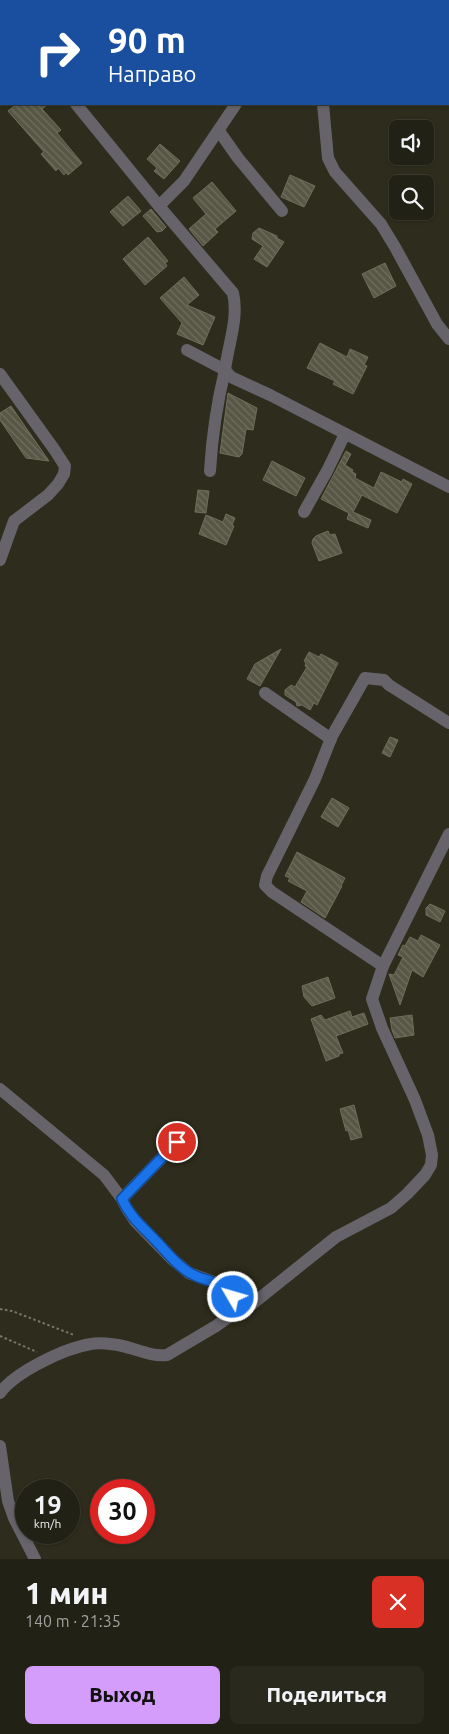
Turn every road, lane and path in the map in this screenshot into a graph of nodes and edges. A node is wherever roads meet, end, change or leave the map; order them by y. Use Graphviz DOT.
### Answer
graph roads {
  1 [pos="78,105"];
  2 [pos="235,105"];
  3 [pos="323,105"];
  4 [pos="219,131"];
  5 [pos="159,206"];
  6 [pos="282,211"];
  7 [pos="449,339"];
  8 [pos="187,350"];
  9 [pos="225,370"];
  10 [pos="0,374"];
  11 [pos="345,434"];
  12 [pos="210,471"];
  13 [pos="449,487"];
  14 [pos="304,512"];
  15 [pos="0,560"];
  16 [pos="265,693"];
  17 [pos="449,723"];
  18 [pos="332,739"];
  19 [pos="449,834"];
  20 [pos="383,966"];
  21 [pos="0,1089"];
  22 [pos="177,1142"];
  23 [pos="122,1199"];
  24 [pos="234,1308"];
  25 [pos="0,1309"];
  26 [pos="0,1336"];
  27 [pos="92,1343"];
  28 [pos="51,1358"];
  29 [pos="0,1394"];
  30 [pos="0,1446"];
  31 [pos="35,1559"];
  1 -- 5 [label="street"];
  2 -- 4 [label="street"];
  3 -- 7 [label="street"];
  4 -- 5 [label="street"];
  4 -- 6 [label="street"];
  5 -- 9 [label="street"];
  8 -- 9 [label="street"];
  9 -- 11 [label="street"];
  9 -- 12 [label="street"];
  10 -- 15 [label="street"];
  11 -- 13 [label="street"];
  11 -- 14 [label="street"];
  16 -- 18 [label="street"];
  17 -- 18 [label="street"];
  18 -- 20 [label="street"];
  19 -- 20 [label="street"];
  20 -- 24 [label="street"];
  21 -- 23 [label="street"];
  22 -- 23 [label="street"];
  23 -- 24 [label="street"];
  24 -- 27 [label="street"];
  25 -- 27 [label="path"];
  26 -- 28 [label="path"];
  27 -- 28 [label="street"];
  28 -- 29 [label="street"];
  30 -- 31 [label="street"];
}
